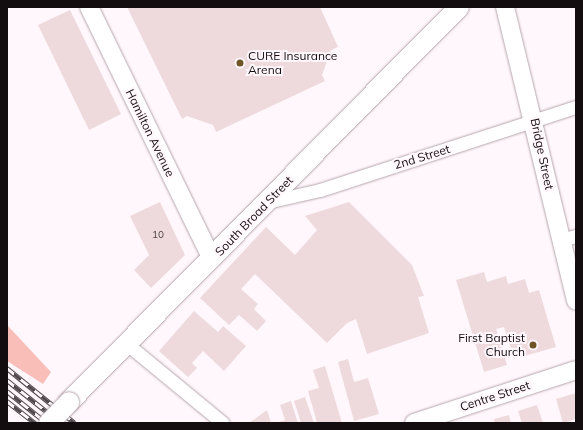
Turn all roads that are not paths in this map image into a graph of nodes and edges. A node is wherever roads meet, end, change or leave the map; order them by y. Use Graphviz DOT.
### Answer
graph roads {
  1 [pos="89,7"];
  2 [pos="459,7"];
  3 [pos="505,7"];
  4 [pos="576,107"];
  5 [pos="535,120"];
  6 [pos="267,202"];
  7 [pos="569,238"];
  8 [pos="212,259"];
  9 [pos="576,301"];
  10 [pos="127,344"];
  11 [pos="576,370"];
  12 [pos="49,423"];
  13 [pos="223,423"];
  14 [pos="414,423"];
  1 -- 8 [label="street, Hamilton Avenue"];
  2 -- 6 [label="main road, South Broad Street"];
  3 -- 5 [label="street, Bridge Street"];
  4 -- 5 [label="street, 2nd Street"];
  5 -- 6 [label="street, 2nd Street"];
  5 -- 7 [label="street, Bridge Street"];
  6 -- 8 [label="main road, South Broad Street"];
  7 -- 9 [label="street, Bridge Street"];
  8 -- 10 [label="main road, South Broad Street"];
  10 -- 12 [label="main road, South Broad Street, bridge"];
  10 -- 13 [label="street"];
  11 -- 14 [label="street, Centre Street"];
}
